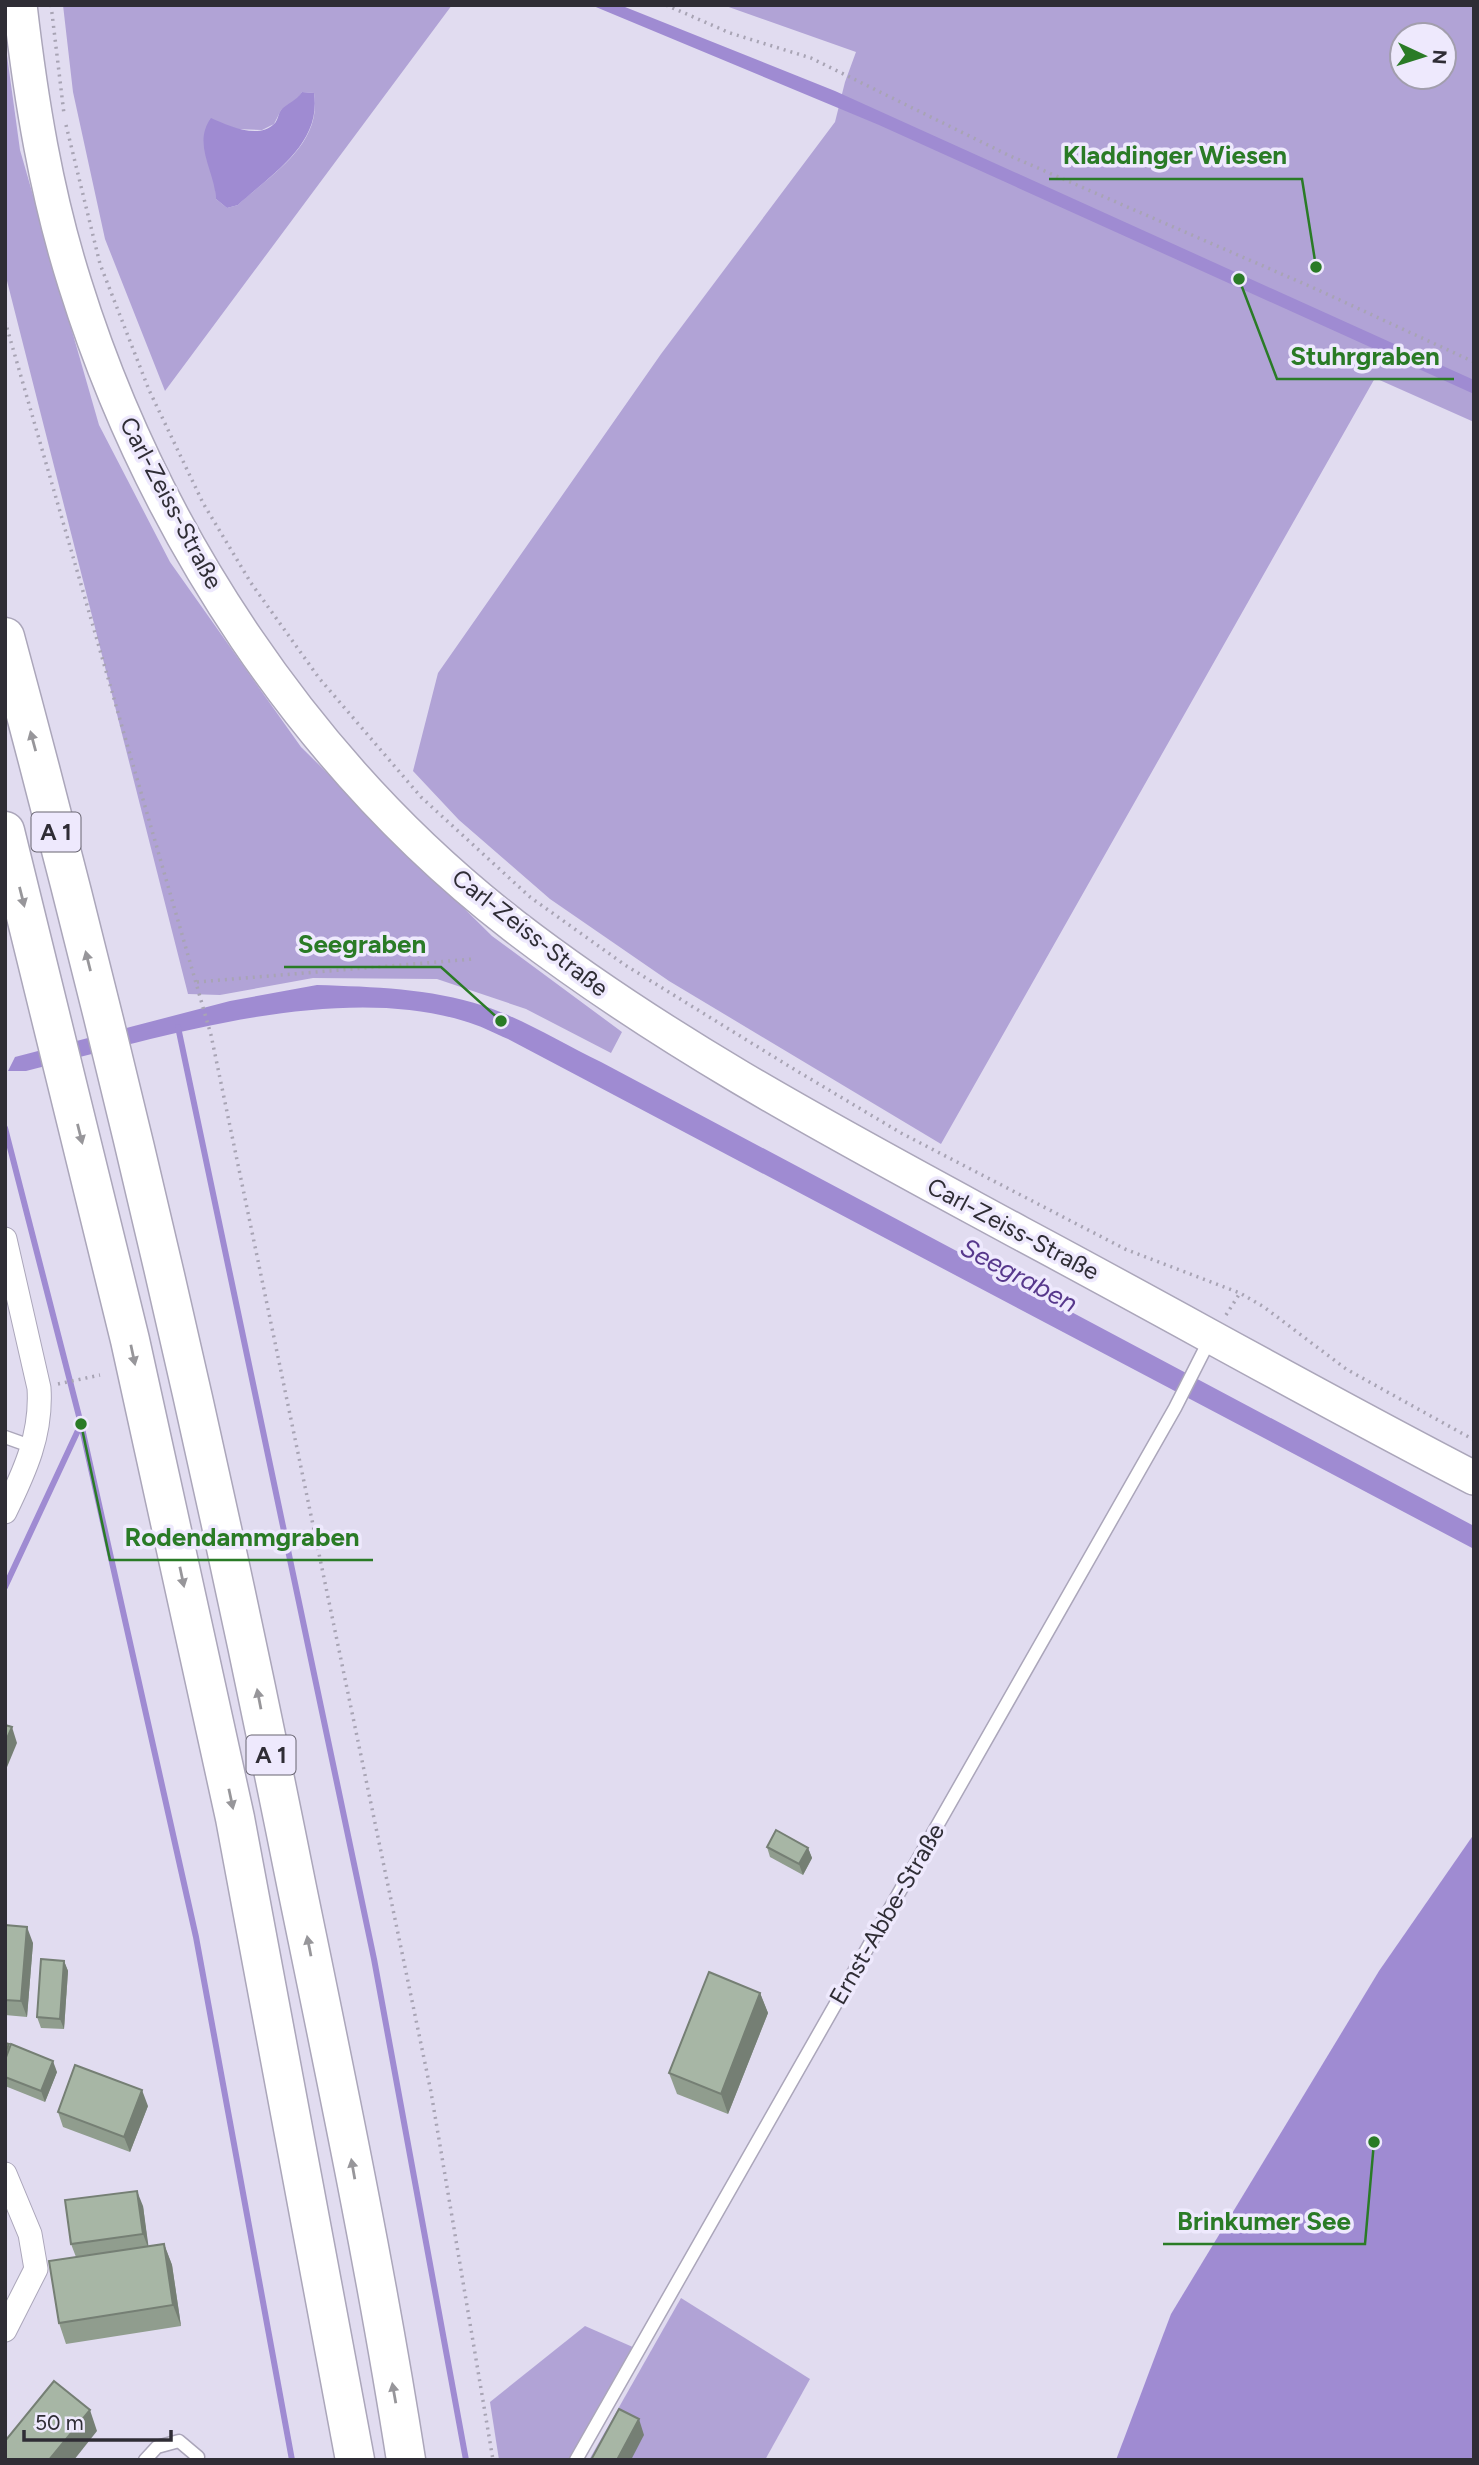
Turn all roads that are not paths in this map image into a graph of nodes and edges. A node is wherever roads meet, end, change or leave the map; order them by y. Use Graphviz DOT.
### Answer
graph roads {
  1 [pos="20,5"];
  2 [pos="5,637"];
  3 [pos="5,831"];
  4 [pos="5,1239"];
  5 [pos="1211,1337"];
  6 [pos="5,1437"];
  7 [pos="33,1447"];
  8 [pos="1474,1478"];
  9 [pos="5,1512"];
  10 [pos="5,2174"];
  11 [pos="5,2330"];
  12 [pos="198,2457"];
  13 [pos="145,2460"];
  14 [pos="355,2460"];
  15 [pos="406,2460"];
  16 [pos="576,2460"];
  1 -- 5 [label="main road, Carl-Zeiss-Straße"];
  15 -- 2 [label="highway, A 1, one-way"];
  3 -- 14 [label="highway, A 1, one-way"];
  4 -- 7 [label="street"];
  5 -- 8 [label="main road, Carl-Zeiss-Straße"];
  5 -- 16 [label="lane, Ernst-Abbe-Straße"];
  6 -- 7 [label="lane"];
  7 -- 9 [label="street"];
  10 -- 11 [label="street"];
  12 -- 13 [label="lane"];
}
